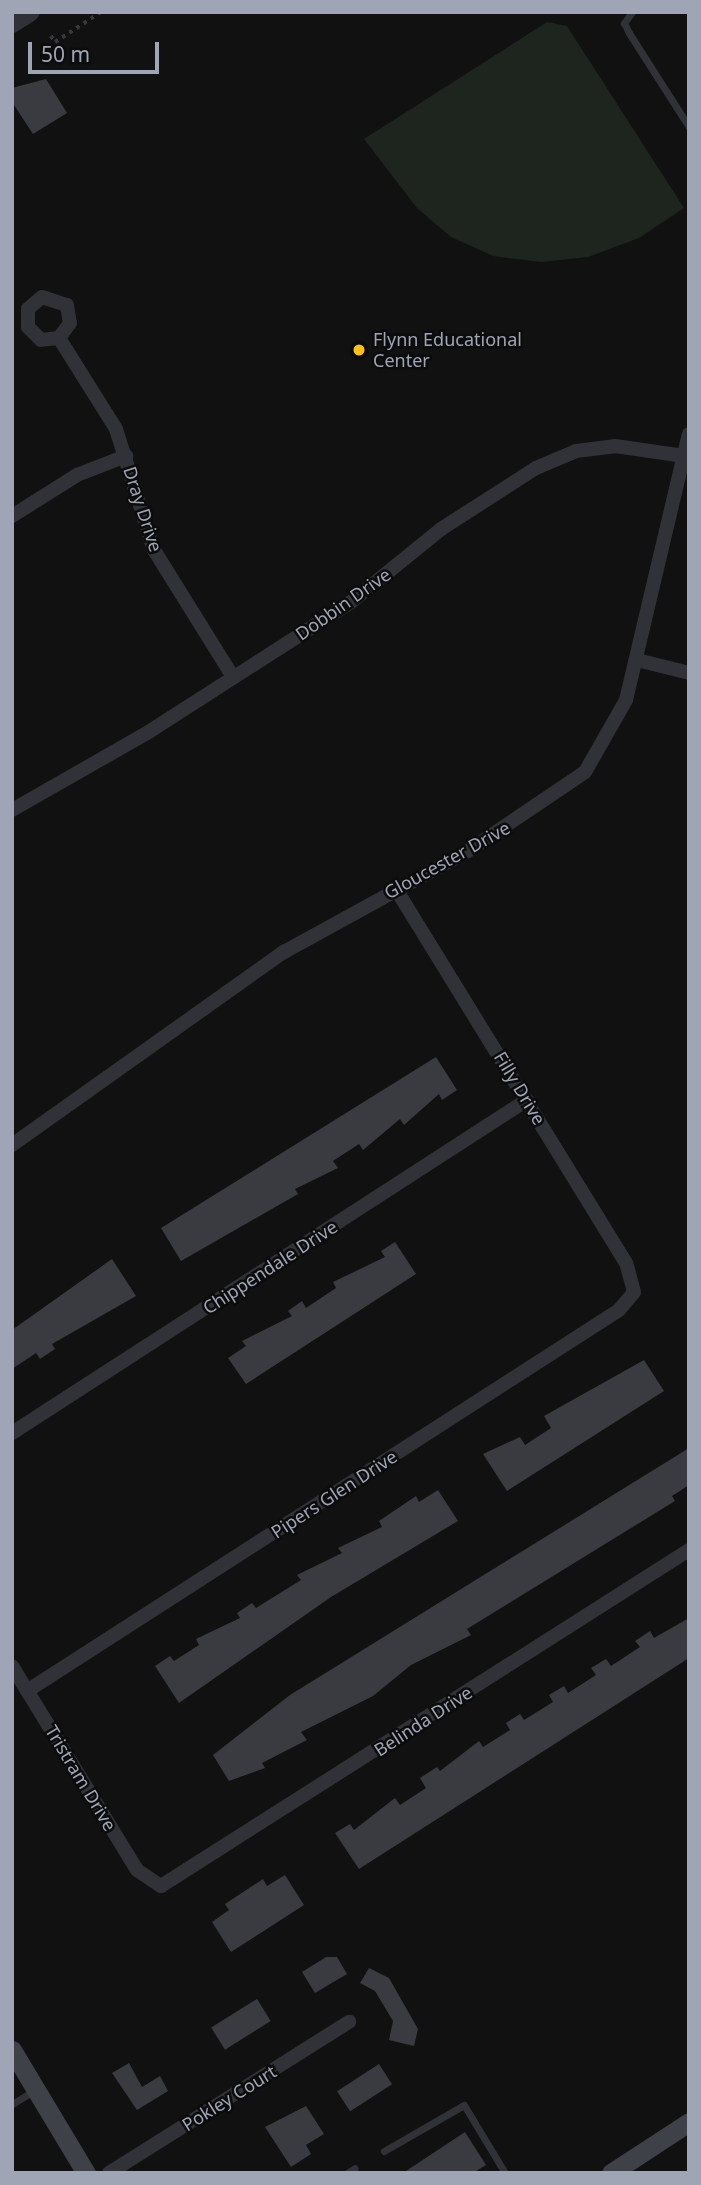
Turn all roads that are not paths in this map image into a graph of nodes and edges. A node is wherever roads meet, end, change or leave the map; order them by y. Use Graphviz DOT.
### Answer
graph roads {
  1 [pos="632,12"];
  2 [pos="689,127"];
  3 [pos="60,338"];
  4 [pos="689,434"];
  5 [pos="126,456"];
  6 [pos="684,456"];
  7 [pos="12,516"];
  8 [pos="637,660"];
  9 [pos="689,673"];
  10 [pos="233,677"];
  11 [pos="12,810"];
  12 [pos="396,889"];
  13 [pos="527,1100"];
  14 [pos="12,1145"];
  15 [pos="634,1292"];
  16 [pos="12,1433"];
  17 [pos="689,1550"];
  18 [pos="12,1666"];
  19 [pos="27,1690"];
  20 [pos="155,1886"];
  21 [pos="349,2022"];
  22 [pos="12,2050"];
  23 [pos="36,2090"];
  24 [pos="12,2104"];
  25 [pos="689,2122"];
  26 [pos="384,2151"];
  27 [pos="355,2168"];
  28 [pos="86,2173"];
  29 [pos="109,2173"];
  30 [pos="348,2173"];
  31 [pos="505,2173"];
  32 [pos="611,2173"];
  1 -- 2 [label="lane"];
  3 -- 5 [label="street, Dray Drive"];
  4 -- 6 [label="street, Gloucester Drive"];
  5 -- 7 [label="street"];
  5 -- 10 [label="street, Dray Drive"];
  6 -- 8 [label="street, Gloucester Drive"];
  6 -- 10 [label="street, Dobbin Drive"];
  8 -- 9 [label="street"];
  8 -- 12 [label="street, Gloucester Drive"];
  10 -- 11 [label="street, Dobbin Drive"];
  12 -- 13 [label="street, Filly Drive"];
  12 -- 14 [label="street, Gloucester Drive"];
  13 -- 15 [label="street, Filly Drive"];
  13 -- 16 [label="street, Chippendale Drive"];
  15 -- 19 [label="street, Pipers Glen Drive"];
  17 -- 20 [label="street, Belinda Drive"];
  18 -- 19 [label="street, Tristram Drive"];
  19 -- 20 [label="street, Tristram Drive"];
  21 -- 29 [label="street, Pokley Court"];
  22 -- 23 [label="main road"];
  23 -- 24 [label="lane"];
  23 -- 28 [label="main road"];
  25 -- 32 [label="main road"];
  26 -- 31 [label="lane"];
  27 -- 30 [label="lane"];
}
